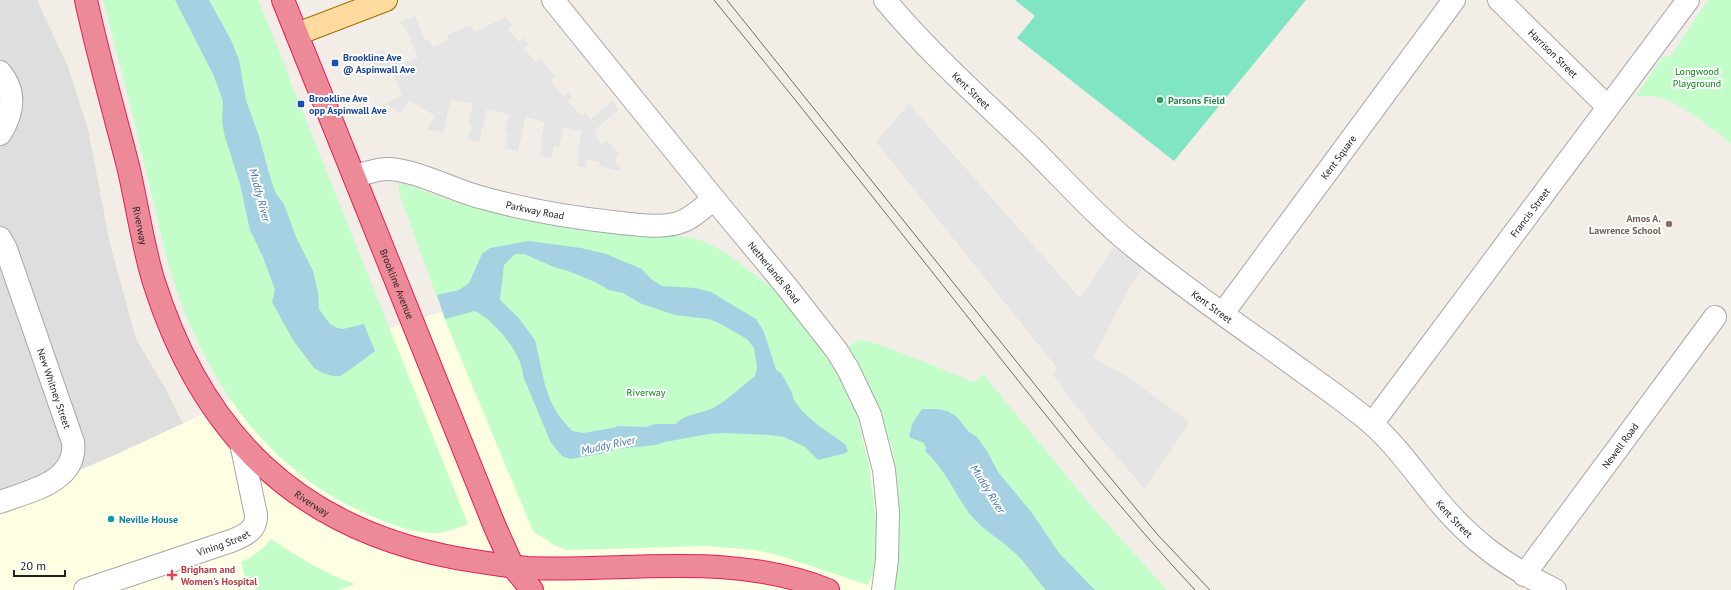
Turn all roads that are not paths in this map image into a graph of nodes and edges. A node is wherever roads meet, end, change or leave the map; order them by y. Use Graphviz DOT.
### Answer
graph roads {
  1 [pos="78,0"];
  2 [pos="86,0"];
  3 [pos="283,0"];
  4 [pos="386,0"];
  5 [pos="553,0"];
  6 [pos="885,0"];
  7 [pos="1454,0"];
  8 [pos="1499,0"];
  9 [pos="1688,0"];
  10 [pos="297,34"];
  11 [pos="94,36"];
  12 [pos="0,72"];
  13 [pos="1608,107"];
  14 [pos="0,134"];
  15 [pos="354,176"];
  16 [pos="714,199"];
  17 [pos="0,238"];
  18 [pos="1223,313"];
  19 [pos="1715,316"];
  20 [pos="1372,424"];
  21 [pos="241,443"];
  22 [pos="0,502"];
  23 [pos="512,567"];
  24 [pos="1524,575"];
  25 [pos="85,590"];
  26 [pos="510,590"];
  27 [pos="532,590"];
  28 [pos="828,590"];
  29 [pos="883,590"];
  30 [pos="1555,590"];
  1 -- 11 [label="highway, Riverway"];
  2 -- 11 [label="highway, Riverway"];
  3 -- 10 [label="highway, Brookline Avenue"];
  4 -- 10 [label="main road"];
  5 -- 16 [label="street, Netherlands Road"];
  6 -- 18 [label="street, Kent Street"];
  7 -- 18 [label="street, Kent Square"];
  8 -- 13 [label="street, Harrison Street"];
  9 -- 13 [label="street, Francis Street"];
  10 -- 15 [label="highway, Brookline Avenue"];
  11 -- 21 [label="highway, Riverway"];
  12 -- 14 [label="street"];
  13 -- 20 [label="street, Francis Street"];
  15 -- 16 [label="street, Parkway Road"];
  15 -- 23 [label="highway, Brookline Avenue"];
  16 -- 29 [label="street, Netherlands Road"];
  17 -- 22 [label="street, New Whitney Street"];
  18 -- 20 [label="street, Kent Street"];
  19 -- 24 [label="street, Newell Road"];
  20 -- 24 [label="street, Kent Street"];
  21 -- 23 [label="highway, Riverway"];
  21 -- 25 [label="street, Vining Street"];
  23 -- 26 [label="highway, Brookline Avenue"];
  23 -- 27 [label="highway, Brookline Avenue"];
  23 -- 28 [label="highway, Riverway"];
  24 -- 30 [label="street, Kent Street"];
}
